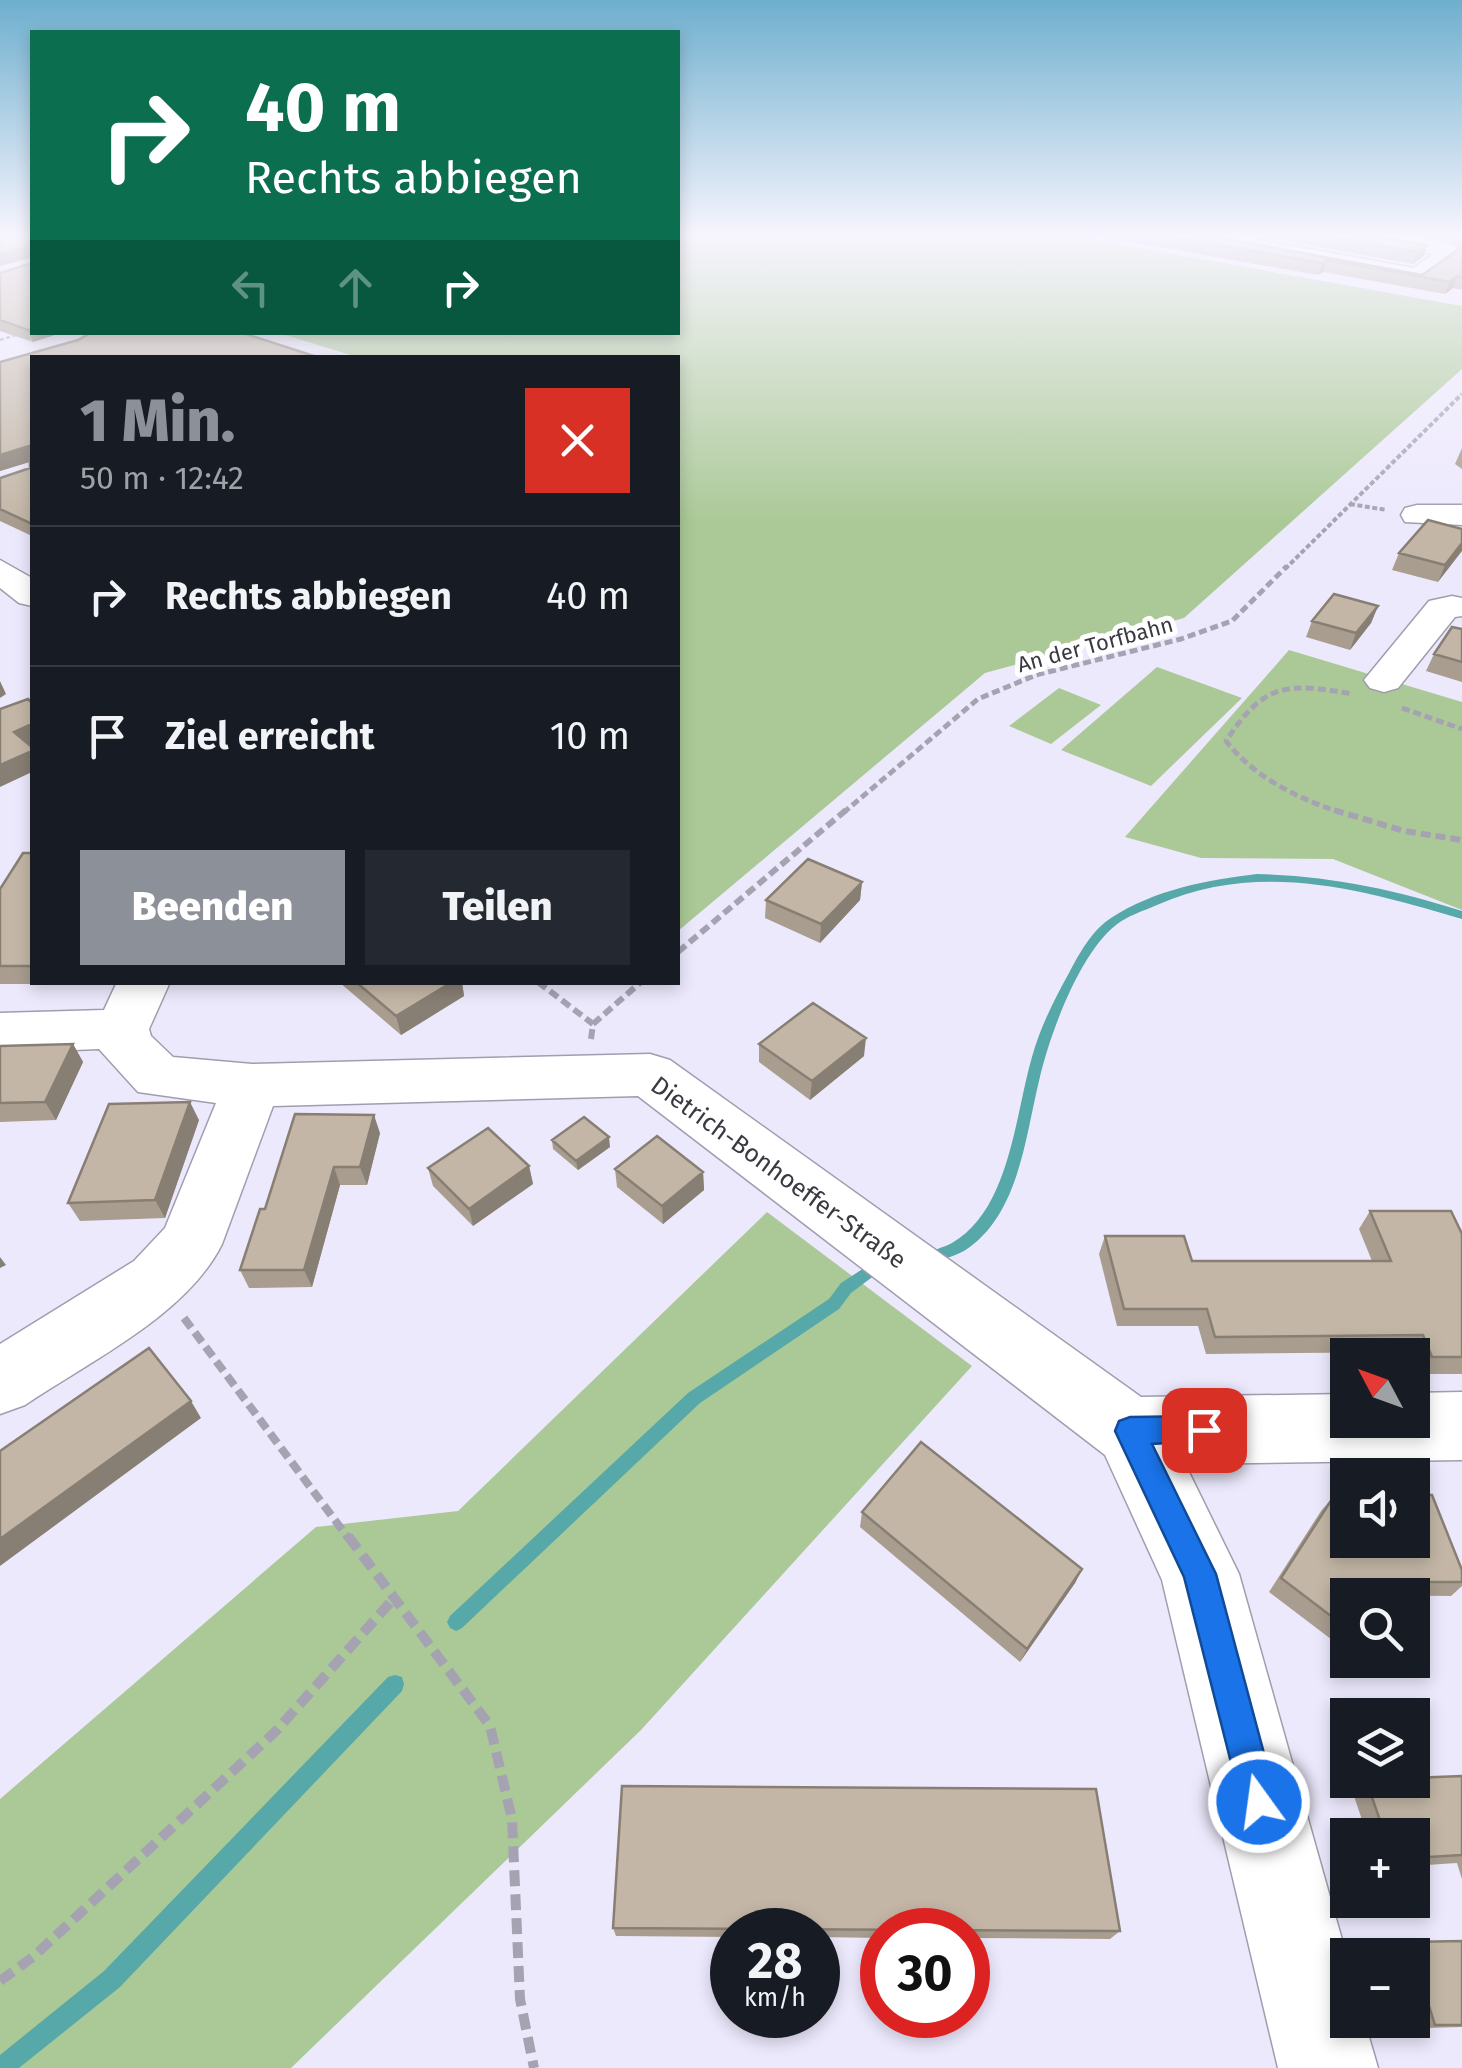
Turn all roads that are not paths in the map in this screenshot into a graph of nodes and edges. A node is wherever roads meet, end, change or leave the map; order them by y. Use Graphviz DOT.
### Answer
graph roads {
  1 [pos="1418,515"];
  2 [pos="1462,515"];
  3 [pos="1462,570"];
  4 [pos="0,571"];
  5 [pos="30,593"];
  6 [pos="1457,610"];
  7 [pos="1380,693"];
  8 [pos="133,1006"];
  9 [pos="0,1033"];
  10 [pos="252,1086"];
  11 [pos="0,1382"];
  12 [pos="1462,1426"];
  13 [pos="1130,1431"];
  14 [pos="1328,2068"];
  1 -- 2 [label="street"];
  3 -- 6 [label="street"];
  4 -- 5 [label="street"];
  6 -- 7 [label="street"];
  8 -- 9 [label="street"];
  8 -- 10 [label="street, Dietrich-Bonhoeffer-Straße"];
  10 -- 11 [label="street"];
  10 -- 13 [label="street, Dietrich-Bonhoeffer-Straße"];
  12 -- 13 [label="street"];
  13 -- 14 [label="street"];
}
